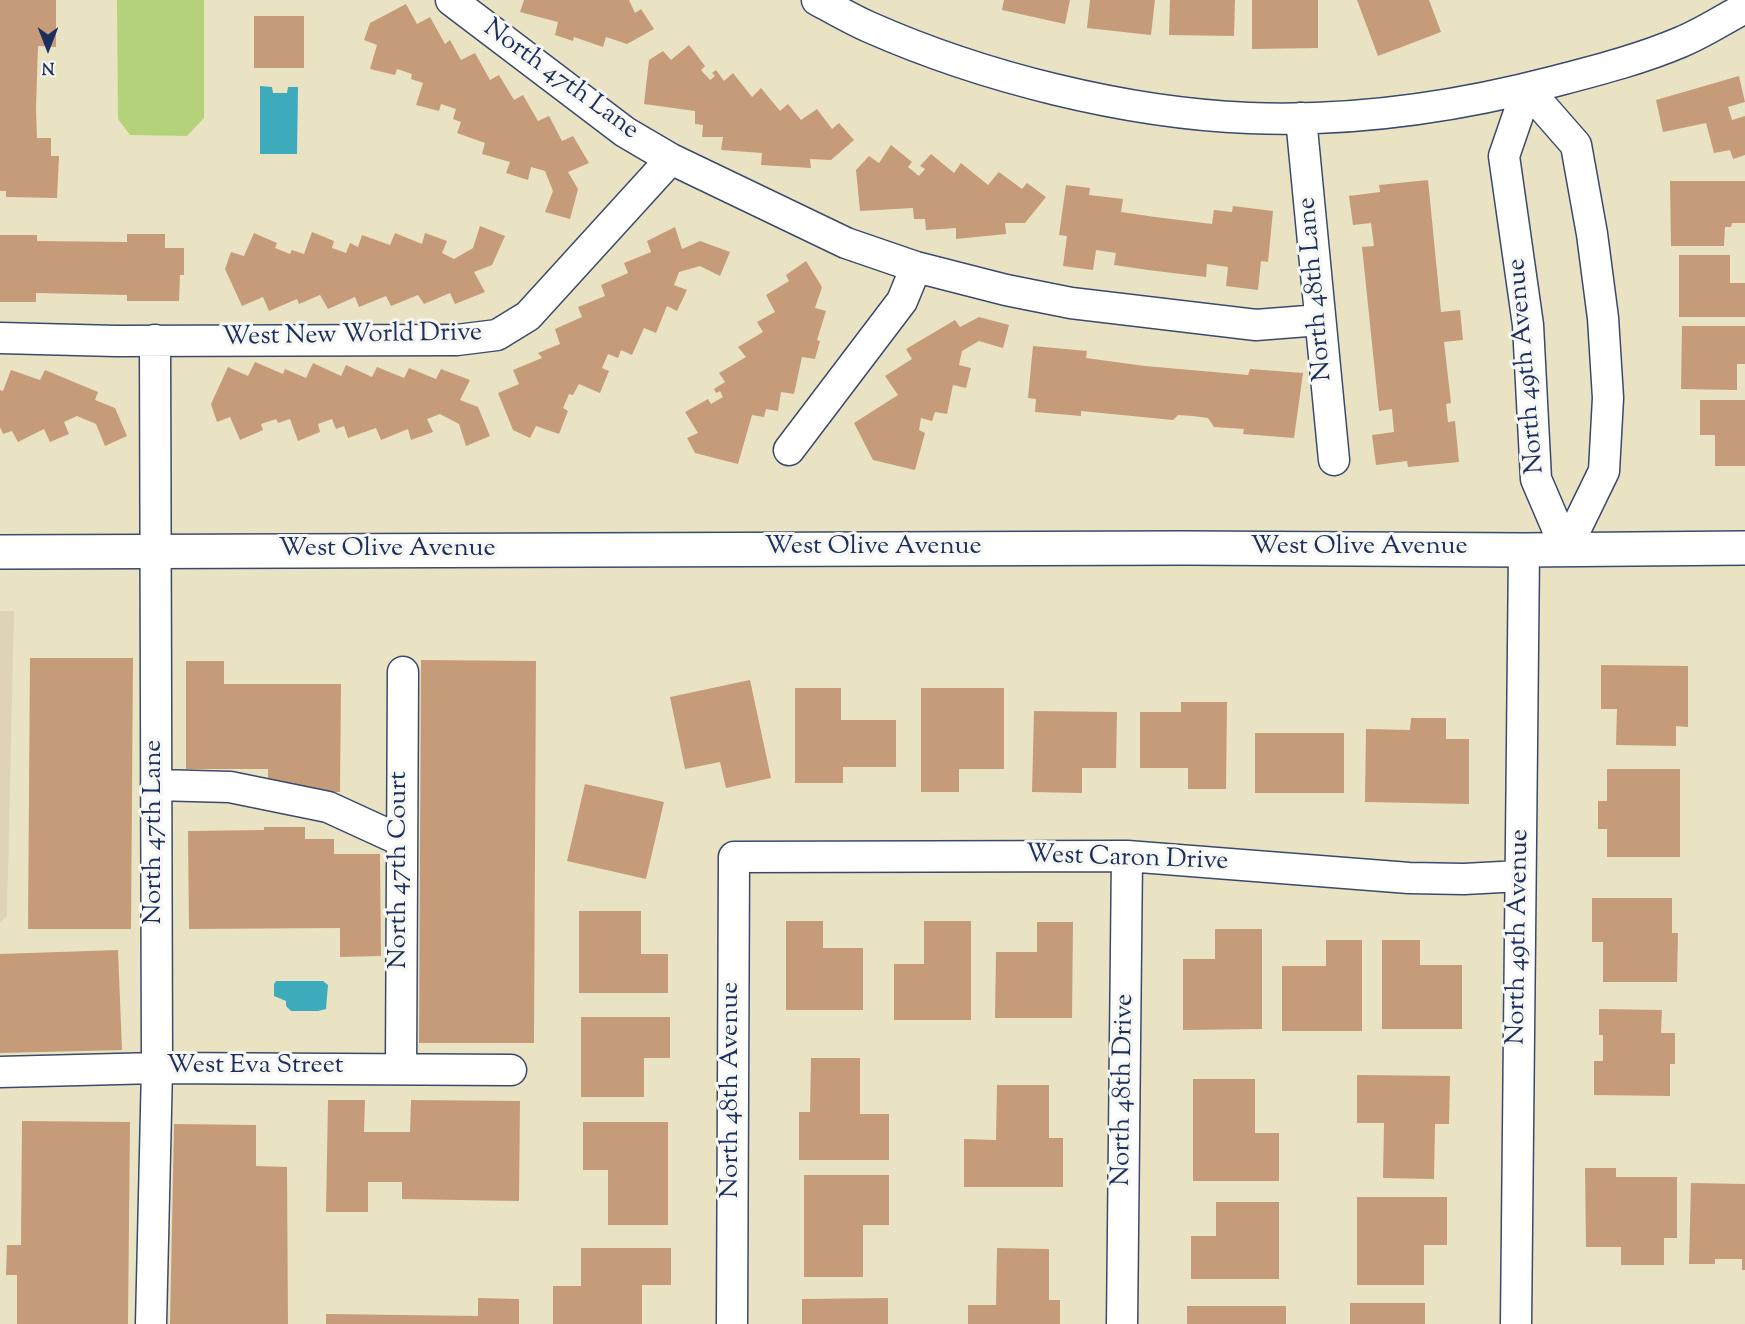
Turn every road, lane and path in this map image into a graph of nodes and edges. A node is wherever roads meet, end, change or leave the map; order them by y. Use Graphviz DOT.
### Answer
graph roads {
  1 [pos="451,0"];
  2 [pos="817,0"];
  3 [pos="1745,8"];
  4 [pos="1527,89"];
  5 [pos="1301,118"];
  6 [pos="670,159"];
  7 [pos="916,267"];
  8 [pos="1320,320"];
  9 [pos="0,338"];
  10 [pos="155,340"];
  11 [pos="789,450"];
  12 [pos="1334,460"];
  13 [pos="1745,548"];
  14 [pos="1566,549"];
  15 [pos="1524,550"];
  16 [pos="0,552"];
  17 [pos="156,552"];
  18 [pos="403,672"];
  19 [pos="156,785"];
  20 [pos="400,840"];
  21 [pos="1127,856"];
  22 [pos="734,857"];
  23 [pos="1520,876"];
  24 [pos="157,1068"];
  25 [pos="401,1068"];
  26 [pos="511,1070"];
  27 [pos="0,1072"];
  28 [pos="151,1324"];
  29 [pos="732,1324"];
  30 [pos="1122,1324"];
  31 [pos="1516,1324"];
  1 -- 6 [label="street, North 47th Lane"];
  2 -- 5 [label="street"];
  3 -- 4 [label="street"];
  4 -- 5 [label="street"];
  4 -- 14 [label="street, North 49th Avenue"];
  4 -- 14 [label="street"];
  5 -- 8 [label="street, North 48th Lane"];
  6 -- 7 [label="street"];
  6 -- 10 [label="street, West New World Drive"];
  7 -- 8 [label="street"];
  7 -- 11 [label="street"];
  8 -- 12 [label="street, North 48th Lane"];
  9 -- 10 [label="street, West New World Drive"];
  10 -- 17 [label="street, North 47th Lane"];
  13 -- 14 [label="main road, West Olive Avenue"];
  14 -- 15 [label="main road, West Olive Avenue"];
  15 -- 17 [label="main road, West Olive Avenue"];
  15 -- 23 [label="street, North 49th Avenue"];
  16 -- 17 [label="main road, West Olive Avenue"];
  17 -- 19 [label="street, North 47th Lane"];
  18 -- 20 [label="street, North 47th Court"];
  19 -- 20 [label="street"];
  19 -- 24 [label="street, North 47th Lane"];
  20 -- 25 [label="street, North 47th Court"];
  21 -- 22 [label="street, West Caron Drive"];
  21 -- 23 [label="street, West Caron Drive"];
  21 -- 30 [label="street, North 48th Drive"];
  22 -- 29 [label="street, North 48th Avenue"];
  23 -- 31 [label="street, North 49th Avenue"];
  24 -- 25 [label="street, West Eva Street"];
  24 -- 27 [label="street, West Eva Street"];
  24 -- 28 [label="street, North 47th Lane"];
  25 -- 26 [label="street, West Eva Street"];
}
